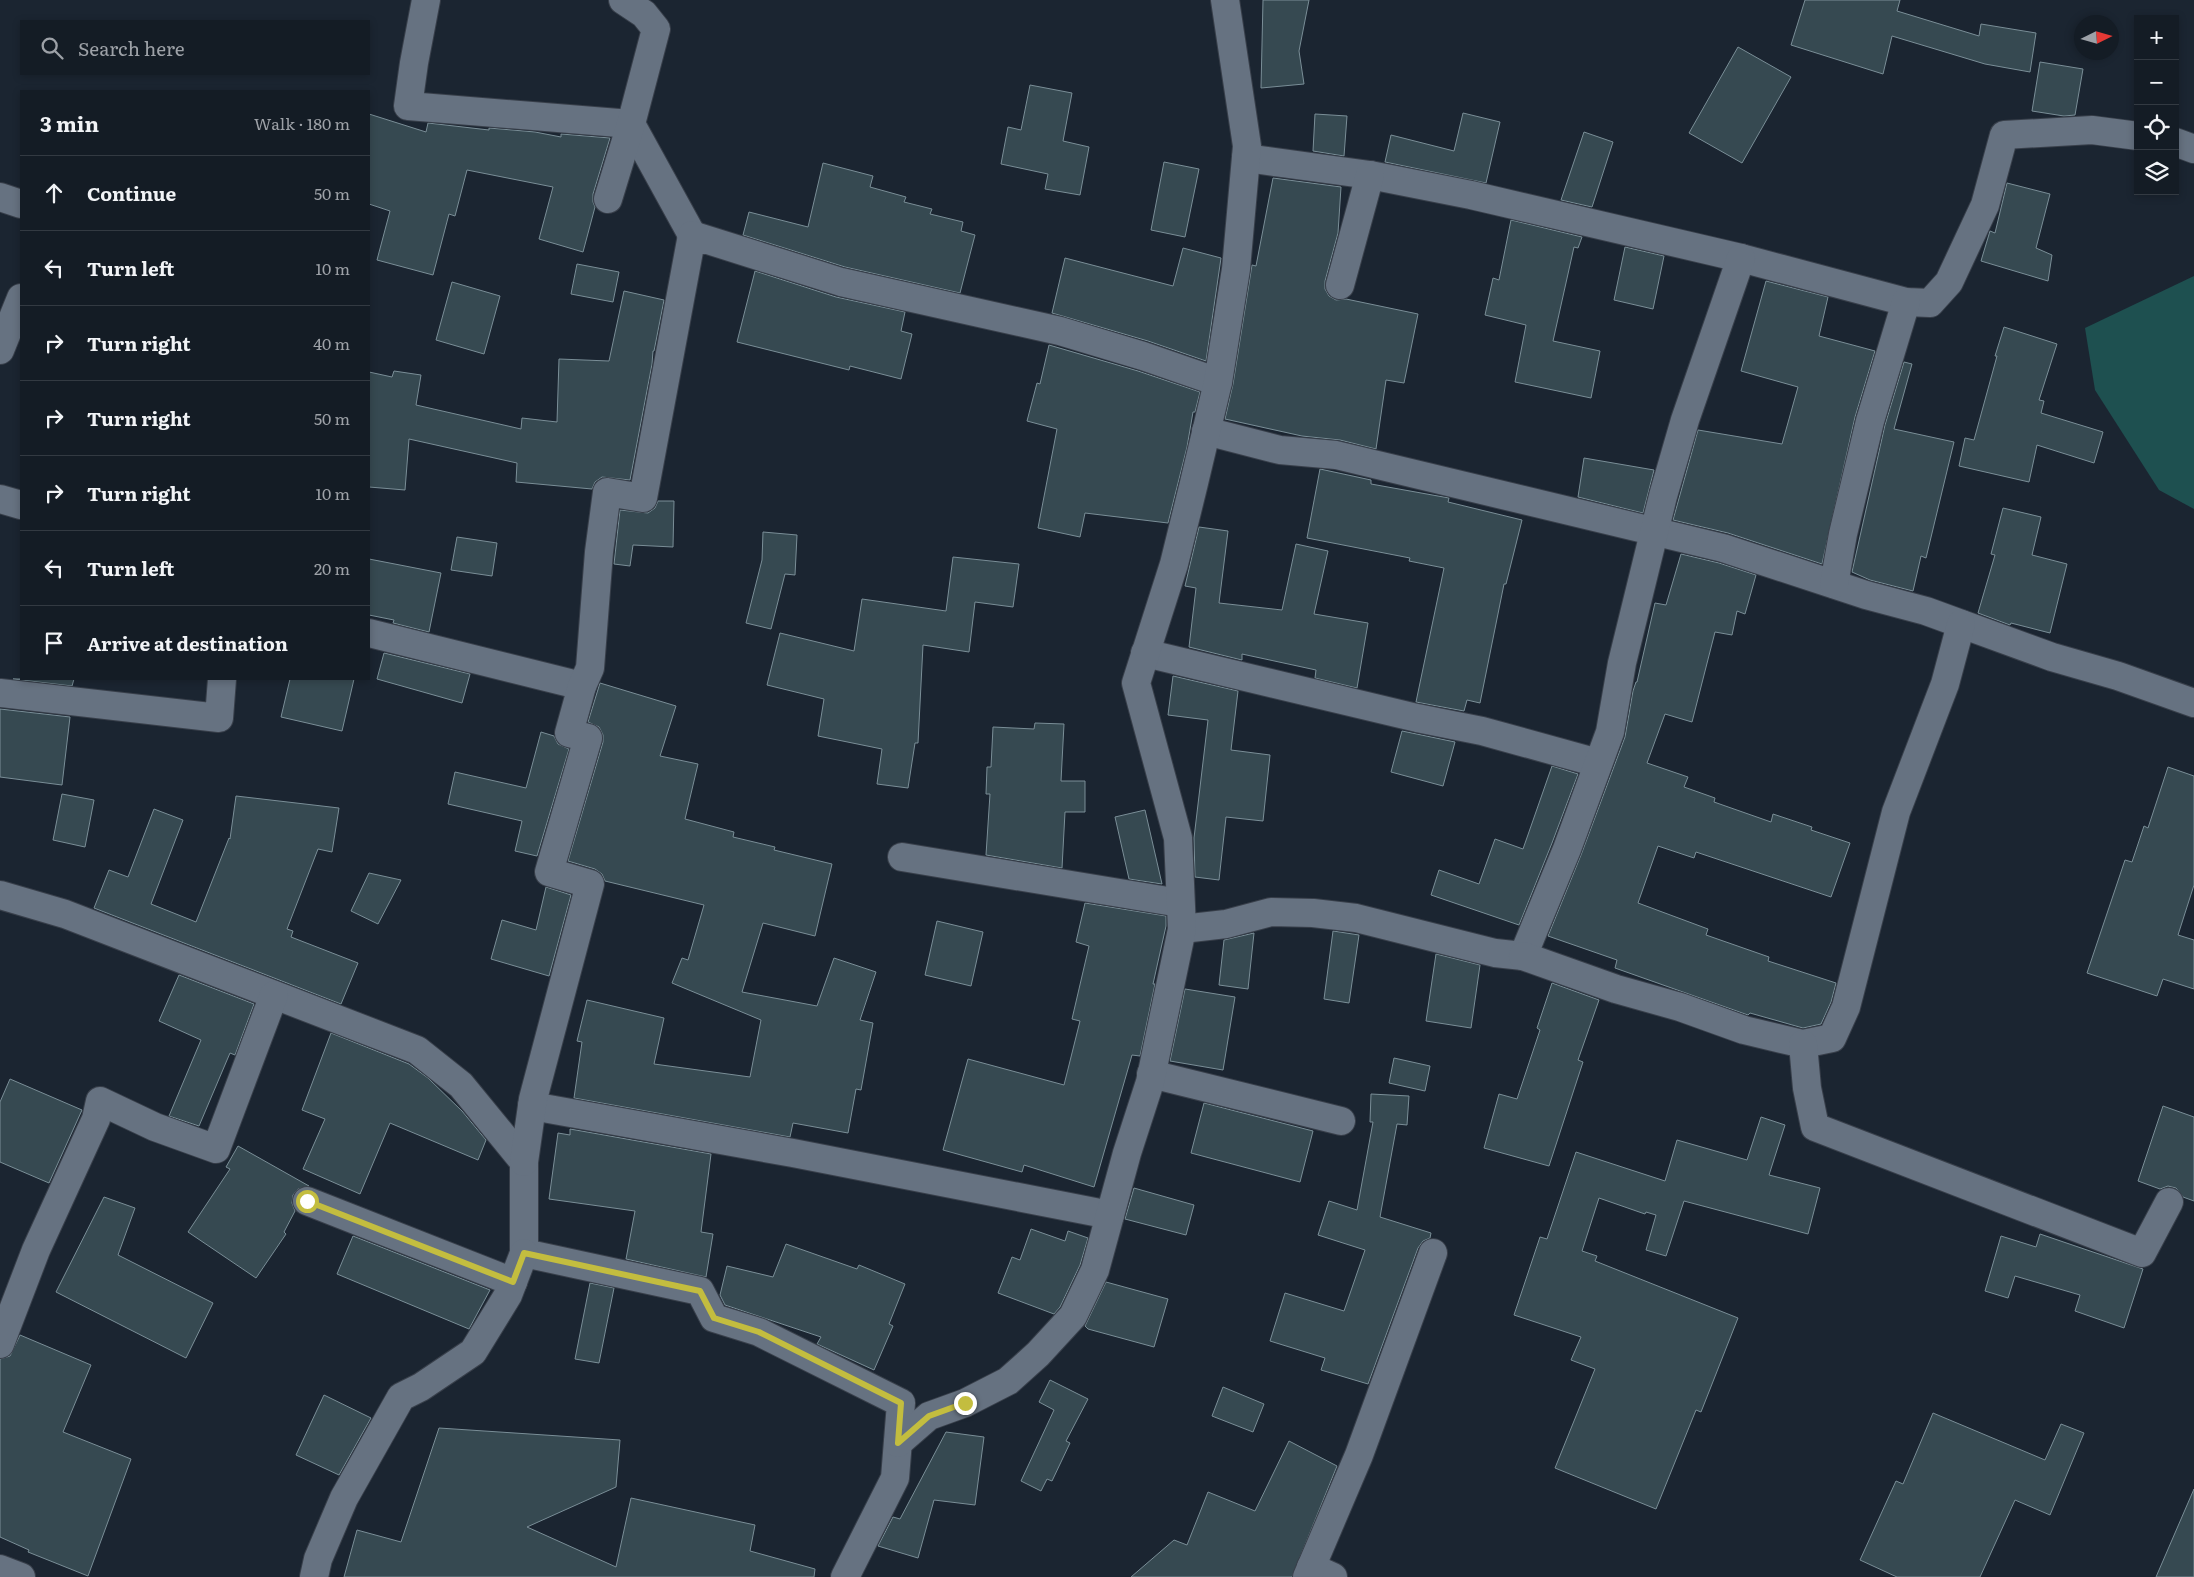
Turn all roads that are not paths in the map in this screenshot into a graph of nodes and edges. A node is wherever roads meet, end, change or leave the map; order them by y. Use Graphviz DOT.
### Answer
graph roads {
  1 [pos="426,0"];
  2 [pos="624,0"];
  3 [pos="1225,0"];
  4 [pos="631,124"];
  5 [pos="2134,135"];
  6 [pos="2179,143"];
  7 [pos="2194,149"];
  8 [pos="1246,158"];
  9 [pos="1370,175"];
  10 [pos="0,197"];
  11 [pos="608,199"];
  12 [pos="20,204"];
  13 [pos="692,235"];
  14 [pos="1741,258"];
  15 [pos="1340,285"];
  16 [pos="20,300"];
  17 [pos="1906,302"];
  18 [pos="0,350"];
  19 [pos="1218,382"];
  20 [pos="1206,431"];
  21 [pos="0,499"];
  22 [pos="20,505"];
  23 [pos="1654,532"];
  24 [pos="1834,584"];
  25 [pos="1961,624"];
  26 [pos="370,632"];
  27 [pos="1145,653"];
  28 [pos="222,680"];
  29 [pos="582,686"];
  30 [pos="0,693"];
  31 [pos="2194,703"];
  32 [pos="1598,763"];
  33 [pos="902,857"];
  34 [pos="0,895"];
  35 [pos="1181,916"];
  36 [pos="1523,956"];
  37 [pos="274,995"];
  38 [pos="1803,1044"];
  39 [pos="1151,1074"];
  40 [pos="532,1106"];
  41 [pos="1341,1120"];
  42 [pos="524,1162"];
  43 [pos="307,1201"];
  44 [pos="2169,1202"];
  45 [pos="1110,1215"];
  46 [pos="524,1253"];
  47 [pos="1433,1253"];
  48 [pos="513,1282"];
  49 [pos="0,1344"];
  50 [pos="898,1443"];
  51 [pos="0,1570"];
  52 [pos="1317,1574"];
  53 [pos="21,1577"];
  54 [pos="314,1577"];
  55 [pos="845,1577"];
  1 -- 4 [label="street"];
  2 -- 4 [label="street"];
  3 -- 8 [label="street"];
  4 -- 11 [label="street"];
  4 -- 13 [label="street"];
  5 -- 17 [label="street"];
  6 -- 7 [label="street"];
  8 -- 9 [label="street"];
  8 -- 19 [label="street"];
  9 -- 14 [label="street"];
  9 -- 15 [label="street"];
  10 -- 12 [label="street"];
  13 -- 19 [label="street"];
  13 -- 29 [label="street"];
  14 -- 17 [label="street"];
  14 -- 23 [label="street"];
  16 -- 18 [label="street"];
  17 -- 24 [label="street"];
  19 -- 20 [label="street"];
  20 -- 23 [label="street"];
  20 -- 27 [label="street"];
  21 -- 22 [label="street"];
  23 -- 24 [label="street"];
  23 -- 32 [label="street"];
  24 -- 25 [label="street"];
  25 -- 31 [label="street"];
  25 -- 38 [label="street"];
  26 -- 29 [label="street"];
  27 -- 32 [label="street"];
  27 -- 35 [label="street"];
  28 -- 30 [label="street"];
  29 -- 40 [label="street"];
  32 -- 36 [label="street"];
  33 -- 35 [label="street"];
  34 -- 37 [label="street"];
  35 -- 36 [label="street"];
  35 -- 39 [label="street"];
  36 -- 38 [label="street"];
  37 -- 42 [label="street"];
  37 -- 49 [label="street"];
  38 -- 44 [label="street"];
  39 -- 41 [label="street"];
  39 -- 45 [label="street"];
  40 -- 42 [label="street"];
  40 -- 45 [label="street"];
  42 -- 46 [label="street"];
  43 -- 48 [label="street"];
  45 -- 50 [label="street"];
  46 -- 48 [label="street"];
  46 -- 50 [label="street"];
  47 -- 52 [label="street"];
  48 -- 54 [label="street"];
  50 -- 55 [label="street"];
  51 -- 53 [label="street"];
}
